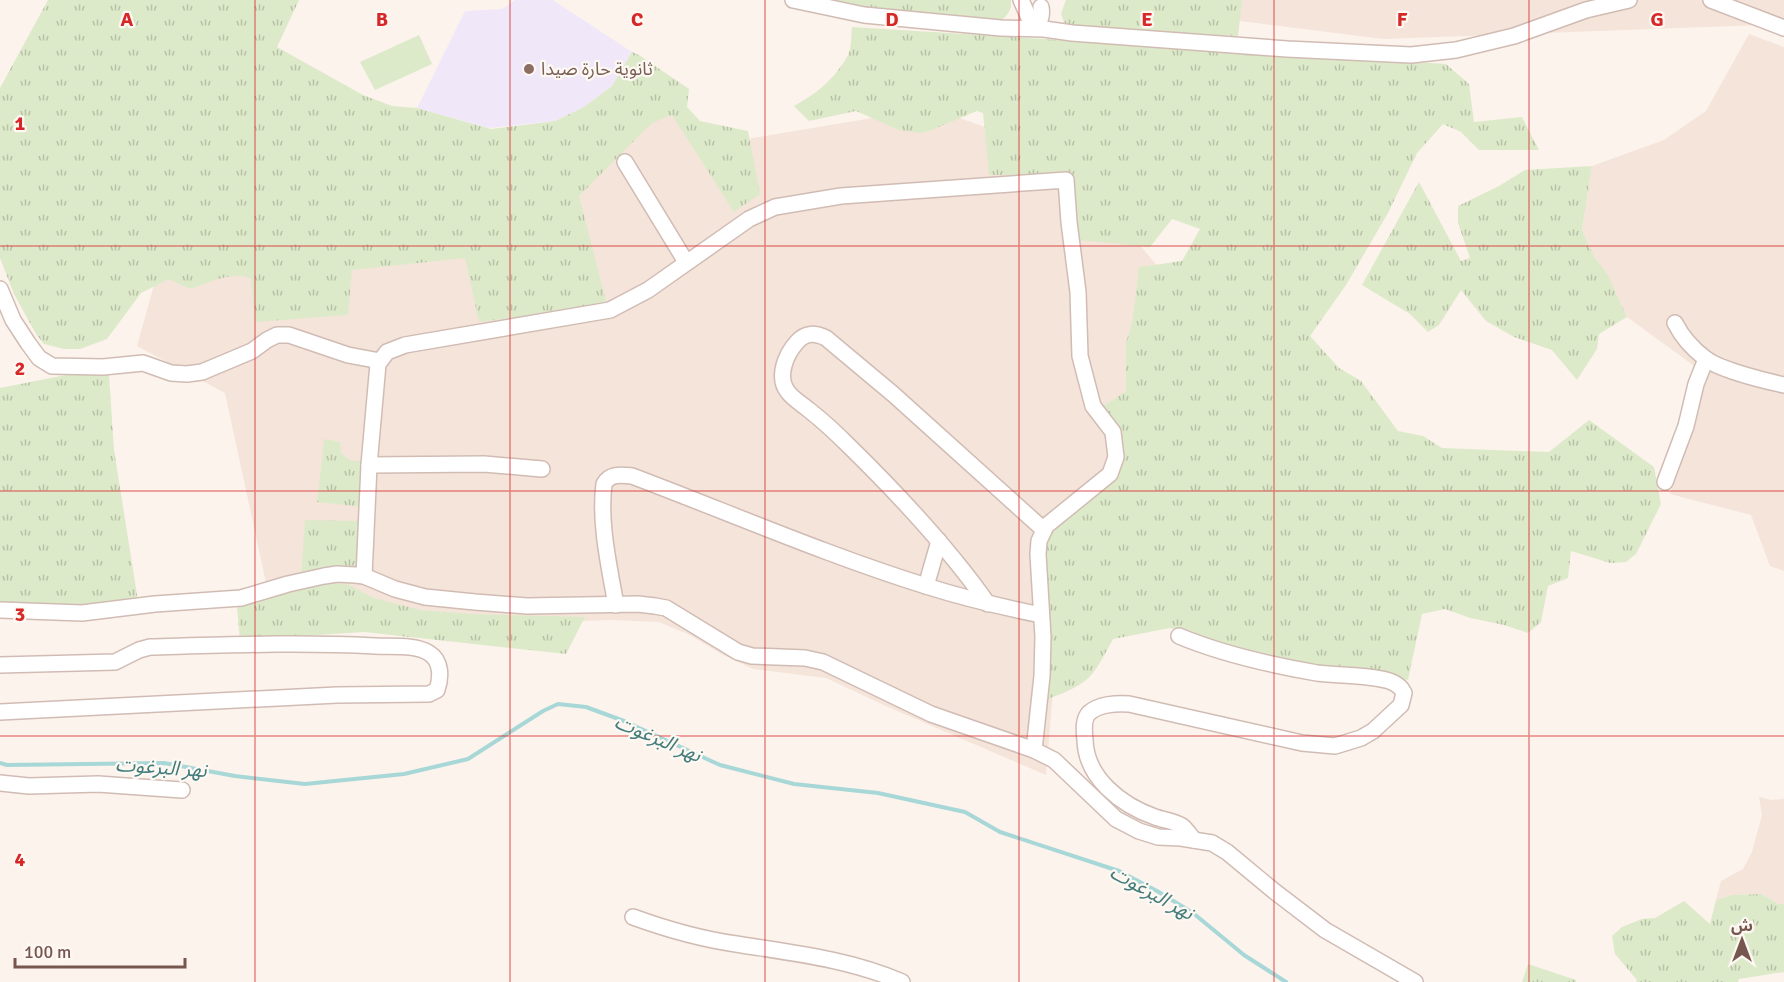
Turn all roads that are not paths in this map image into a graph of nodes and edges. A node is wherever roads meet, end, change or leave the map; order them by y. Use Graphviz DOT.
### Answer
graph roads {
  1 [pos="793,0"];
  2 [pos="1629,0"];
  3 [pos="1711,0"];
  4 [pos="1030,3"];
  5 [pos="1009,28"];
  6 [pos="1030,28"];
  7 [pos="1784,28"];
  8 [pos="1066,32"];
  9 [pos="625,162"];
  10 [pos="686,262"];
  11 [pos="0,289"];
  12 [pos="1675,323"];
  13 [pos="1706,359"];
  14 [pos="380,361"];
  15 [pos="1784,386"];
  16 [pos="369,465"];
  17 [pos="542,469"];
  18 [pos="1665,483"];
  19 [pos="1044,530"];
  20 [pos="939,541"];
  21 [pos="364,576"];
  22 [pos="926,586"];
  23 [pos="616,604"];
  24 [pos="988,604"];
  25 [pos="0,610"];
  26 [pos="1041,615"];
  27 [pos="1179,636"];
  28 [pos="0,665"];
  29 [pos="0,712"];
  30 [pos="1034,750"];
  31 [pos="0,783"];
  32 [pos="182,790"];
  33 [pos="1194,840"];
  34 [pos="633,917"];
  35 [pos="902,982"];
  36 [pos="1415,982"];
  1 -- 5 [label="street"];
  2 -- 8 [label="street"];
  3 -- 7 [label="street"];
  4 -- 5 [label="street"];
  4 -- 6 [label="street"];
  4 -- 8 [label="street"];
  5 -- 6 [label="street"];
  6 -- 8 [label="street"];
  9 -- 10 [label="street"];
  10 -- 14 [label="street"];
  10 -- 19 [label="street"];
  11 -- 14 [label="street"];
  12 -- 13 [label="street"];
  13 -- 15 [label="street"];
  13 -- 18 [label="street"];
  14 -- 16 [label="street"];
  16 -- 17 [label="street"];
  16 -- 21 [label="street"];
  19 -- 20 [label="street"];
  19 -- 26 [label="street"];
  20 -- 22 [label="street"];
  20 -- 24 [label="street"];
  21 -- 23 [label="street"];
  21 -- 25 [label="street"];
  22 -- 23 [label="street"];
  22 -- 24 [label="street"];
  23 -- 30 [label="street"];
  24 -- 26 [label="street"];
  26 -- 30 [label="street"];
  27 -- 33 [label="street"];
  28 -- 29 [label="street"];
  30 -- 33 [label="street"];
  31 -- 32 [label="street"];
  33 -- 36 [label="street"];
  34 -- 35 [label="street"];
}
